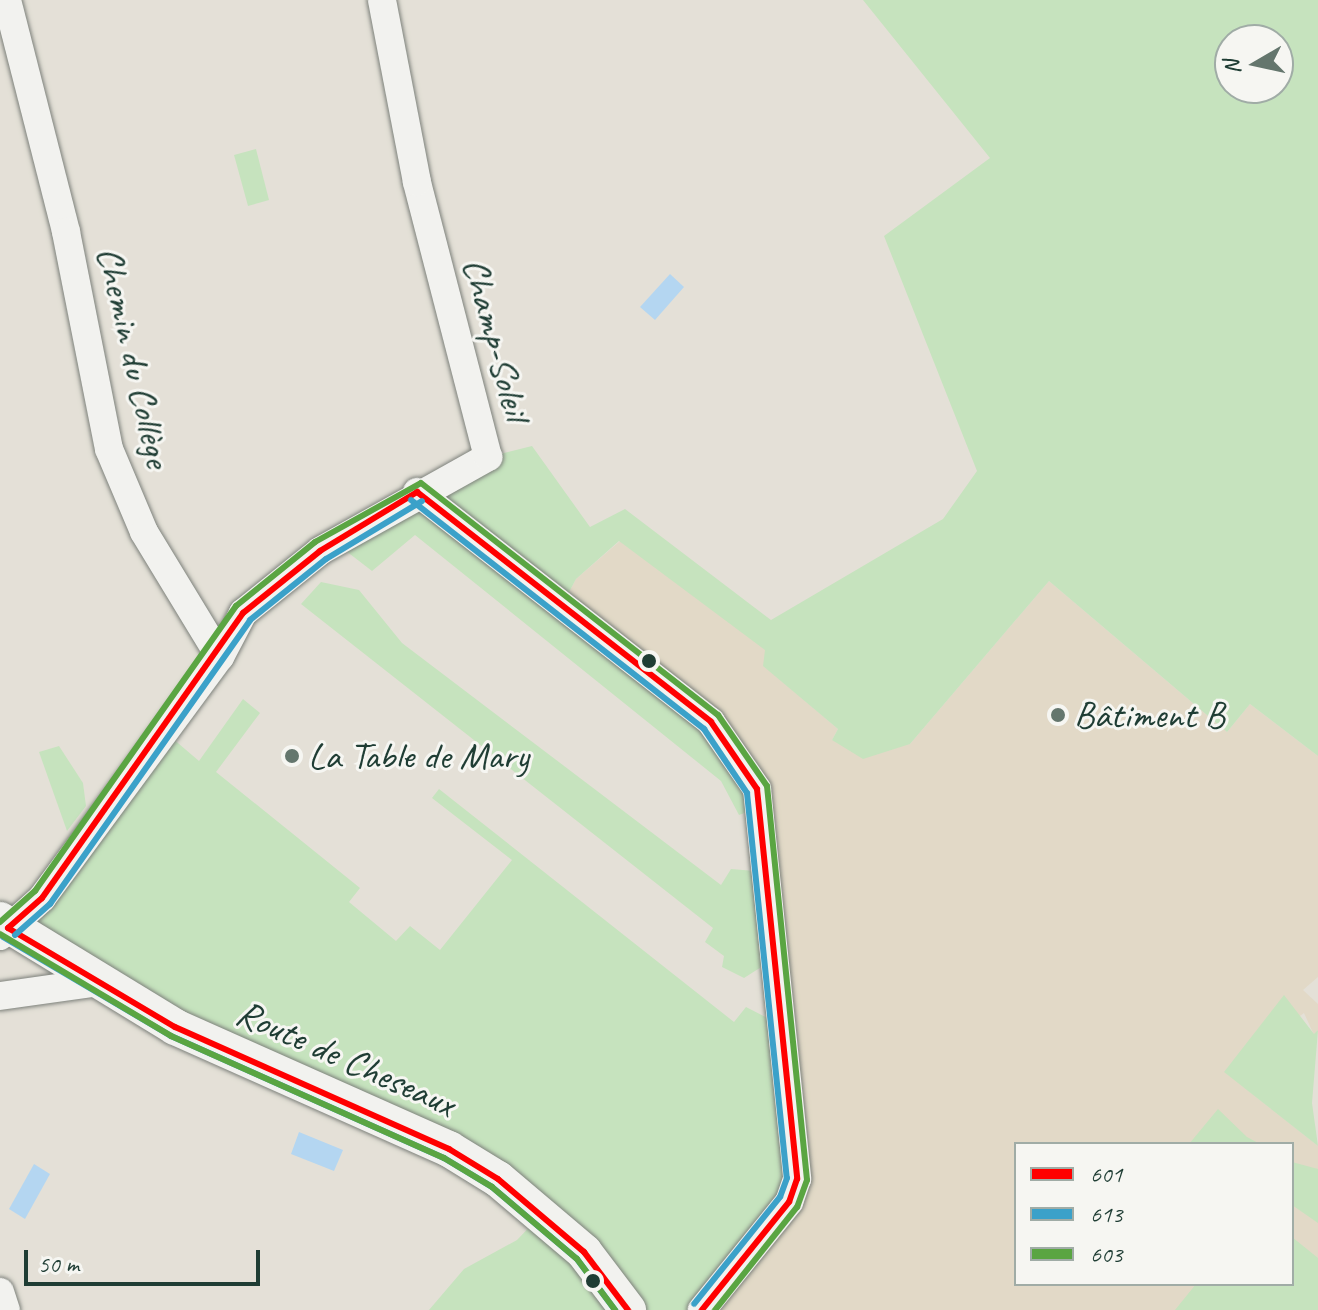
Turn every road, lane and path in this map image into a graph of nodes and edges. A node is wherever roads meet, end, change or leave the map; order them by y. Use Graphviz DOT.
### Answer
graph roads {
  1 [pos="7,0"];
  2 [pos="382,0"];
  3 [pos="417,492"];
  4 [pos="220,657"];
  5 [pos="3,928"];
  6 [pos="100,982"];
  7 [pos="0,996"];
  8 [pos="0,1292"];
  9 [pos="6,1310"];
  10 [pos="628,1310"];
  11 [pos="702,1310"];
  1 -- 4 [label="street, Chemin du Collège"];
  2 -- 3 [label="street, Champ-Soleil"];
  3 -- 4 [label="street, Champ-Soleil"];
  3 -- 11 [label="street"];
  4 -- 5 [label="street"];
  5 -- 6 [label="street, Route de Cheseaux"];
  6 -- 7 [label="street"];
  6 -- 10 [label="street, Route de Cheseaux"];
  8 -- 9 [label="street"];
}
